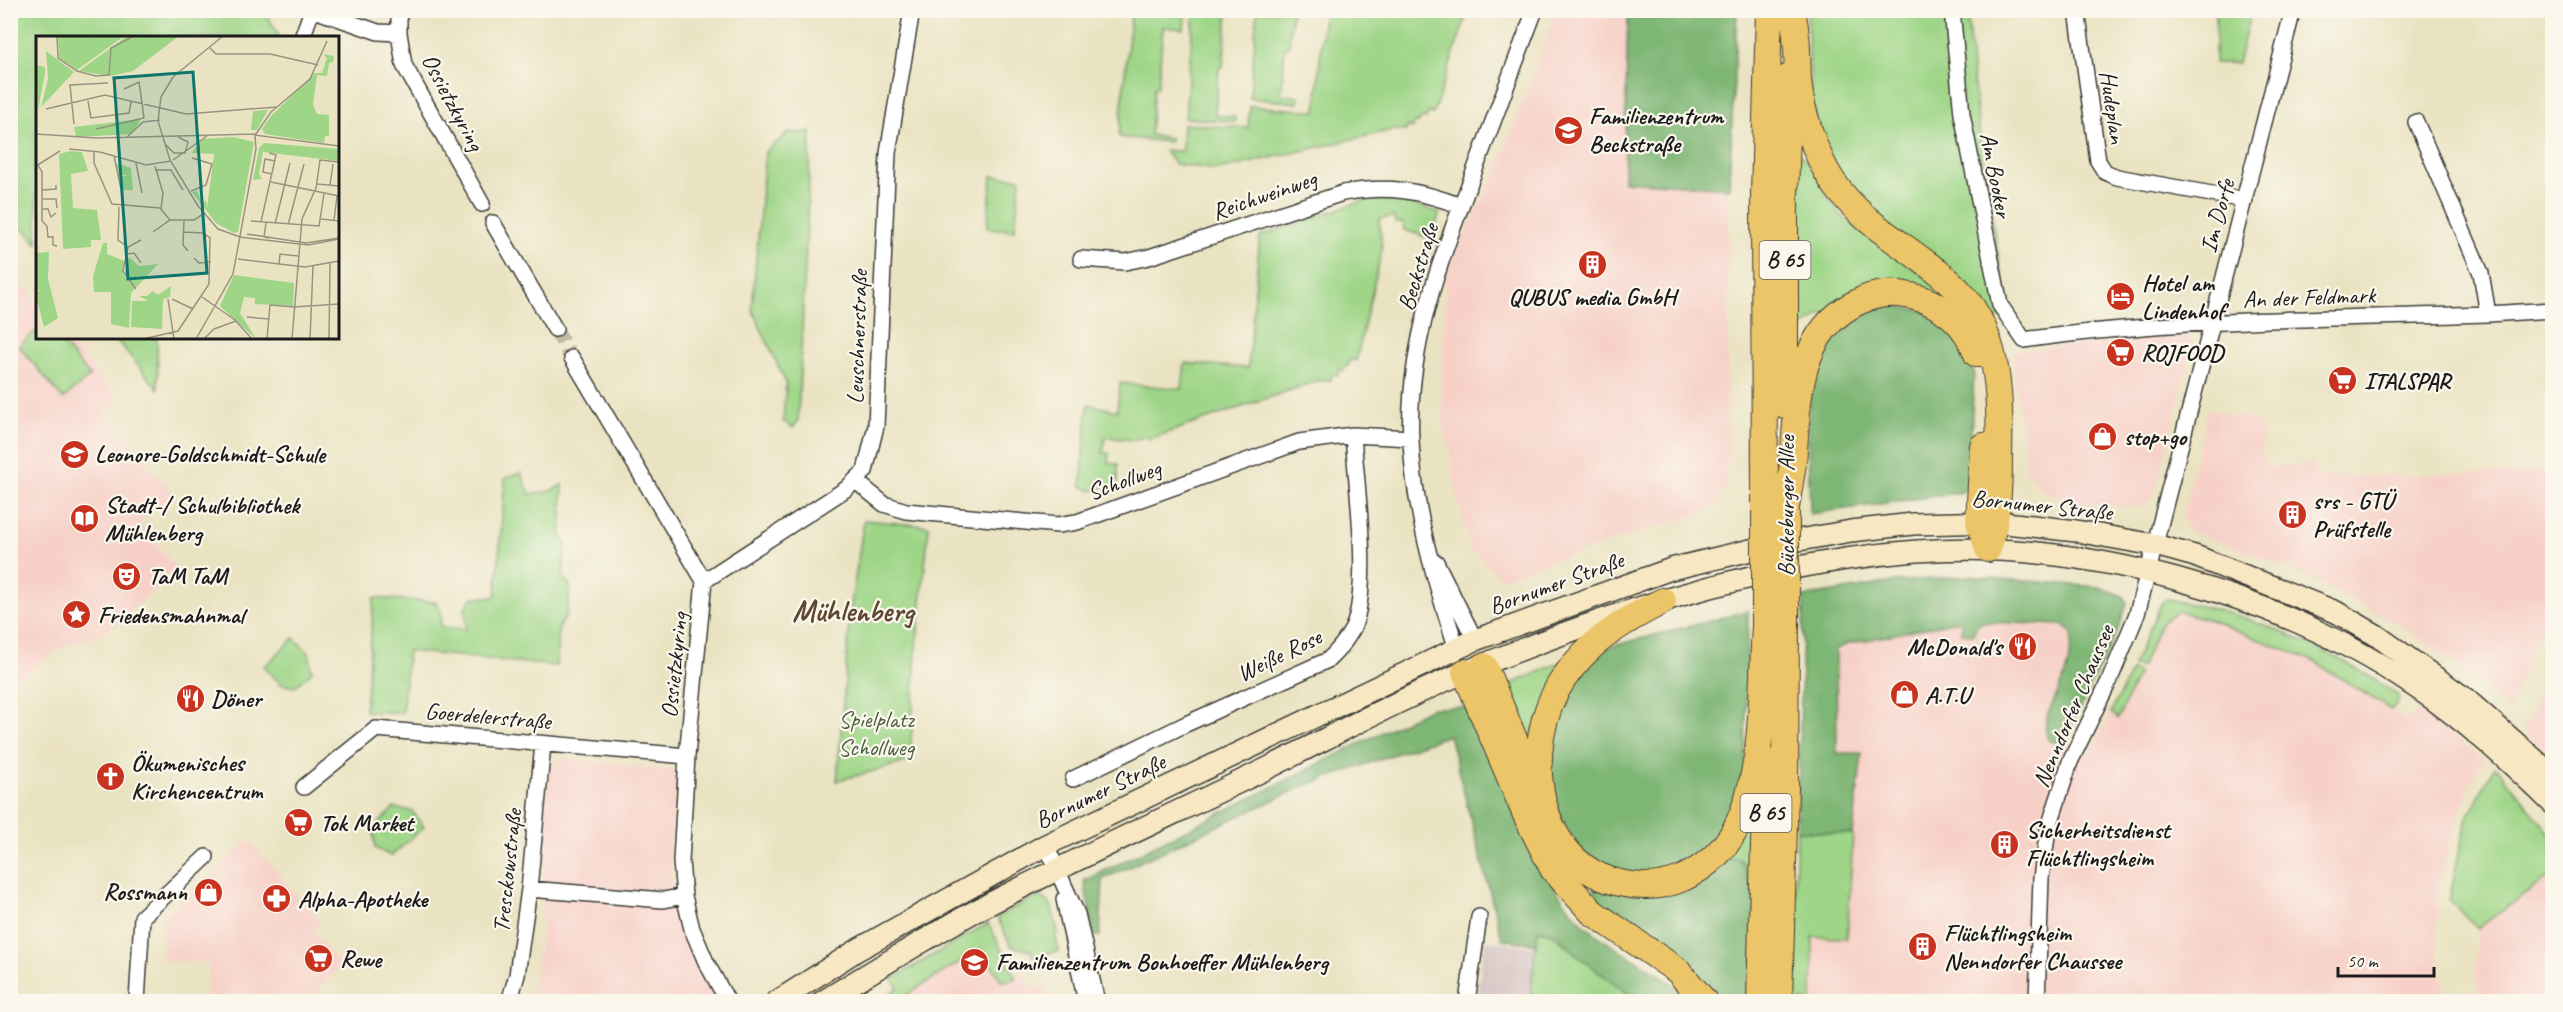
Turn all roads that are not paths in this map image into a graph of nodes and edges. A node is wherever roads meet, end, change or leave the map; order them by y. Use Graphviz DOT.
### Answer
graph roads {
  1 [pos="313,10"];
  2 [pos="399,10"];
  3 [pos="912,10"];
  4 [pos="1535,10"];
  5 [pos="1952,10"];
  6 [pos="2077,10"];
  7 [pos="2293,10"];
  8 [pos="1784,11"];
  9 [pos="399,33"];
  10 [pos="303,36"];
  11 [pos="2416,122"];
  12 [pos="2245,200"];
  13 [pos="482,204"];
  14 [pos="1461,206"];
  15 [pos="493,223"];
  16 [pos="1081,260"];
  17 [pos="2553,310"];
  18 [pos="2488,314"];
  19 [pos="2213,322"];
  20 [pos="555,329"];
  21 [pos="2024,340"];
  22 [pos="572,358"];
  23 [pos="1353,435"];
  24 [pos="1410,438"];
  25 [pos="857,482"];
  26 [pos="1776,510"];
  27 [pos="1988,522"];
  28 [pos="2155,545"];
  29 [pos="1988,549"];
  30 [pos="2148,572"];
  31 [pos="704,581"];
  32 [pos="1663,601"];
  33 [pos="1776,623"];
  34 [pos="1470,657"];
  35 [pos="543,744"];
  36 [pos="687,756"];
  37 [pos="2553,776"];
  38 [pos="1073,779"];
  39 [pos="304,787"];
  40 [pos="2553,803"];
  41 [pos="1551,829"];
  42 [pos="1046,845"];
  43 [pos="206,857"];
  44 [pos="1060,875"];
  45 [pos="529,889"];
  46 [pos="684,896"];
  47 [pos="1479,917"];
  48 [pos="137,1002"];
  49 [pos="509,1002"];
  50 [pos="728,1002"];
  51 [pos="776,1002"];
  52 [pos="822,1002"];
  53 [pos="1086,1002"];
  54 [pos="1097,1002"];
  55 [pos="1467,1002"];
  56 [pos="1705,1002"];
  57 [pos="1760,1002"];
  58 [pos="1779,1002"];
  59 [pos="2037,1002"];
  1 -- 9 [label="street, Ossietzkyring"];
  1 -- 10 [label="street"];
  2 -- 9 [label="street"];
  3 -- 25 [label="street, Leuschnerstraße"];
  4 -- 14 [label="street, Beckstraße"];
  5 -- 21 [label="street, Am Booker"];
  6 -- 12 [label="street, Hudeplan"];
  7 -- 12 [label="street, Im Dorfe"];
  8 -- 26 [label="highway, Bückeburger Allee / B 65"];
  8 -- 27 [label="highway"];
  9 -- 13 [label="street, Ossietzkyring"];
  11 -- 18 [label="street"];
  12 -- 19 [label="street, Im Dorfe"];
  14 -- 16 [label="street, Reichweinweg"];
  14 -- 24 [label="street, Beckstraße"];
  15 -- 20 [label="street"];
  17 -- 18 [label="street, An der Feldmark"];
  18 -- 19 [label="street, An der Feldmark"];
  19 -- 21 [label="street, An der Feldmark"];
  19 -- 28 [label="street, Im Dorfe"];
  22 -- 31 [label="street, Ossietzkyring"];
  23 -- 24 [label="street, Schollweg"];
  23 -- 25 [label="street, Schollweg"];
  23 -- 38 [label="street, Weiße Rose"];
  24 -- 34 [label="street, Beckstraße"];
  25 -- 31 [label="street"];
  26 -- 27 [label="highway"];
  26 -- 33 [label="highway, Bückeburger Allee / B 65, bridge"];
  27 -- 28 [label="main road, Bornumer Straße"];
  27 -- 29 [label="highway"];
  27 -- 34 [label="main road, Bornumer Straße"];
  28 -- 30 [label="street, Im Dorfe"];
  28 -- 37 [label="main road, Bornumer Straße"];
  29 -- 30 [label="main road, Bornumer Straße"];
  29 -- 32 [label="main road, Bornumer Straße"];
  30 -- 40 [label="main road, Bornumer Straße"];
  30 -- 59 [label="street, Nenndorfer Chaussee"];
  31 -- 36 [label="street, Ossietzkyring"];
  32 -- 34 [label="main road, Bornumer Straße"];
  32 -- 41 [label="highway"];
  33 -- 41 [label="highway"];
  33 -- 57 [label="highway, Bückeburger Allee / B 65"];
  33 -- 58 [label="highway, Bückeburger Allee / B 65"];
  34 -- 41 [label="highway"];
  34 -- 42 [label="main road, Bornumer Straße"];
  34 -- 44 [label="main road, Bornumer Straße"];
  34 -- 56 [label="highway"];
  35 -- 36 [label="street, Goerdelerstraße"];
  35 -- 39 [label="street, Goerdelerstraße"];
  35 -- 45 [label="street, Tresckowstraße"];
  36 -- 46 [label="street, Ossietzkyring"];
  42 -- 44 [label="street"];
  42 -- 51 [label="main road, Bornumer Straße"];
  43 -- 48 [label="street"];
  44 -- 52 [label="main road, Bornumer Straße"];
  44 -- 53 [label="street"];
  44 -- 54 [label="street"];
  45 -- 46 [label="street"];
  45 -- 49 [label="street, Tresckowstraße"];
  46 -- 50 [label="street, Ossietzkyring"];
  47 -- 55 [label="street"];
}
